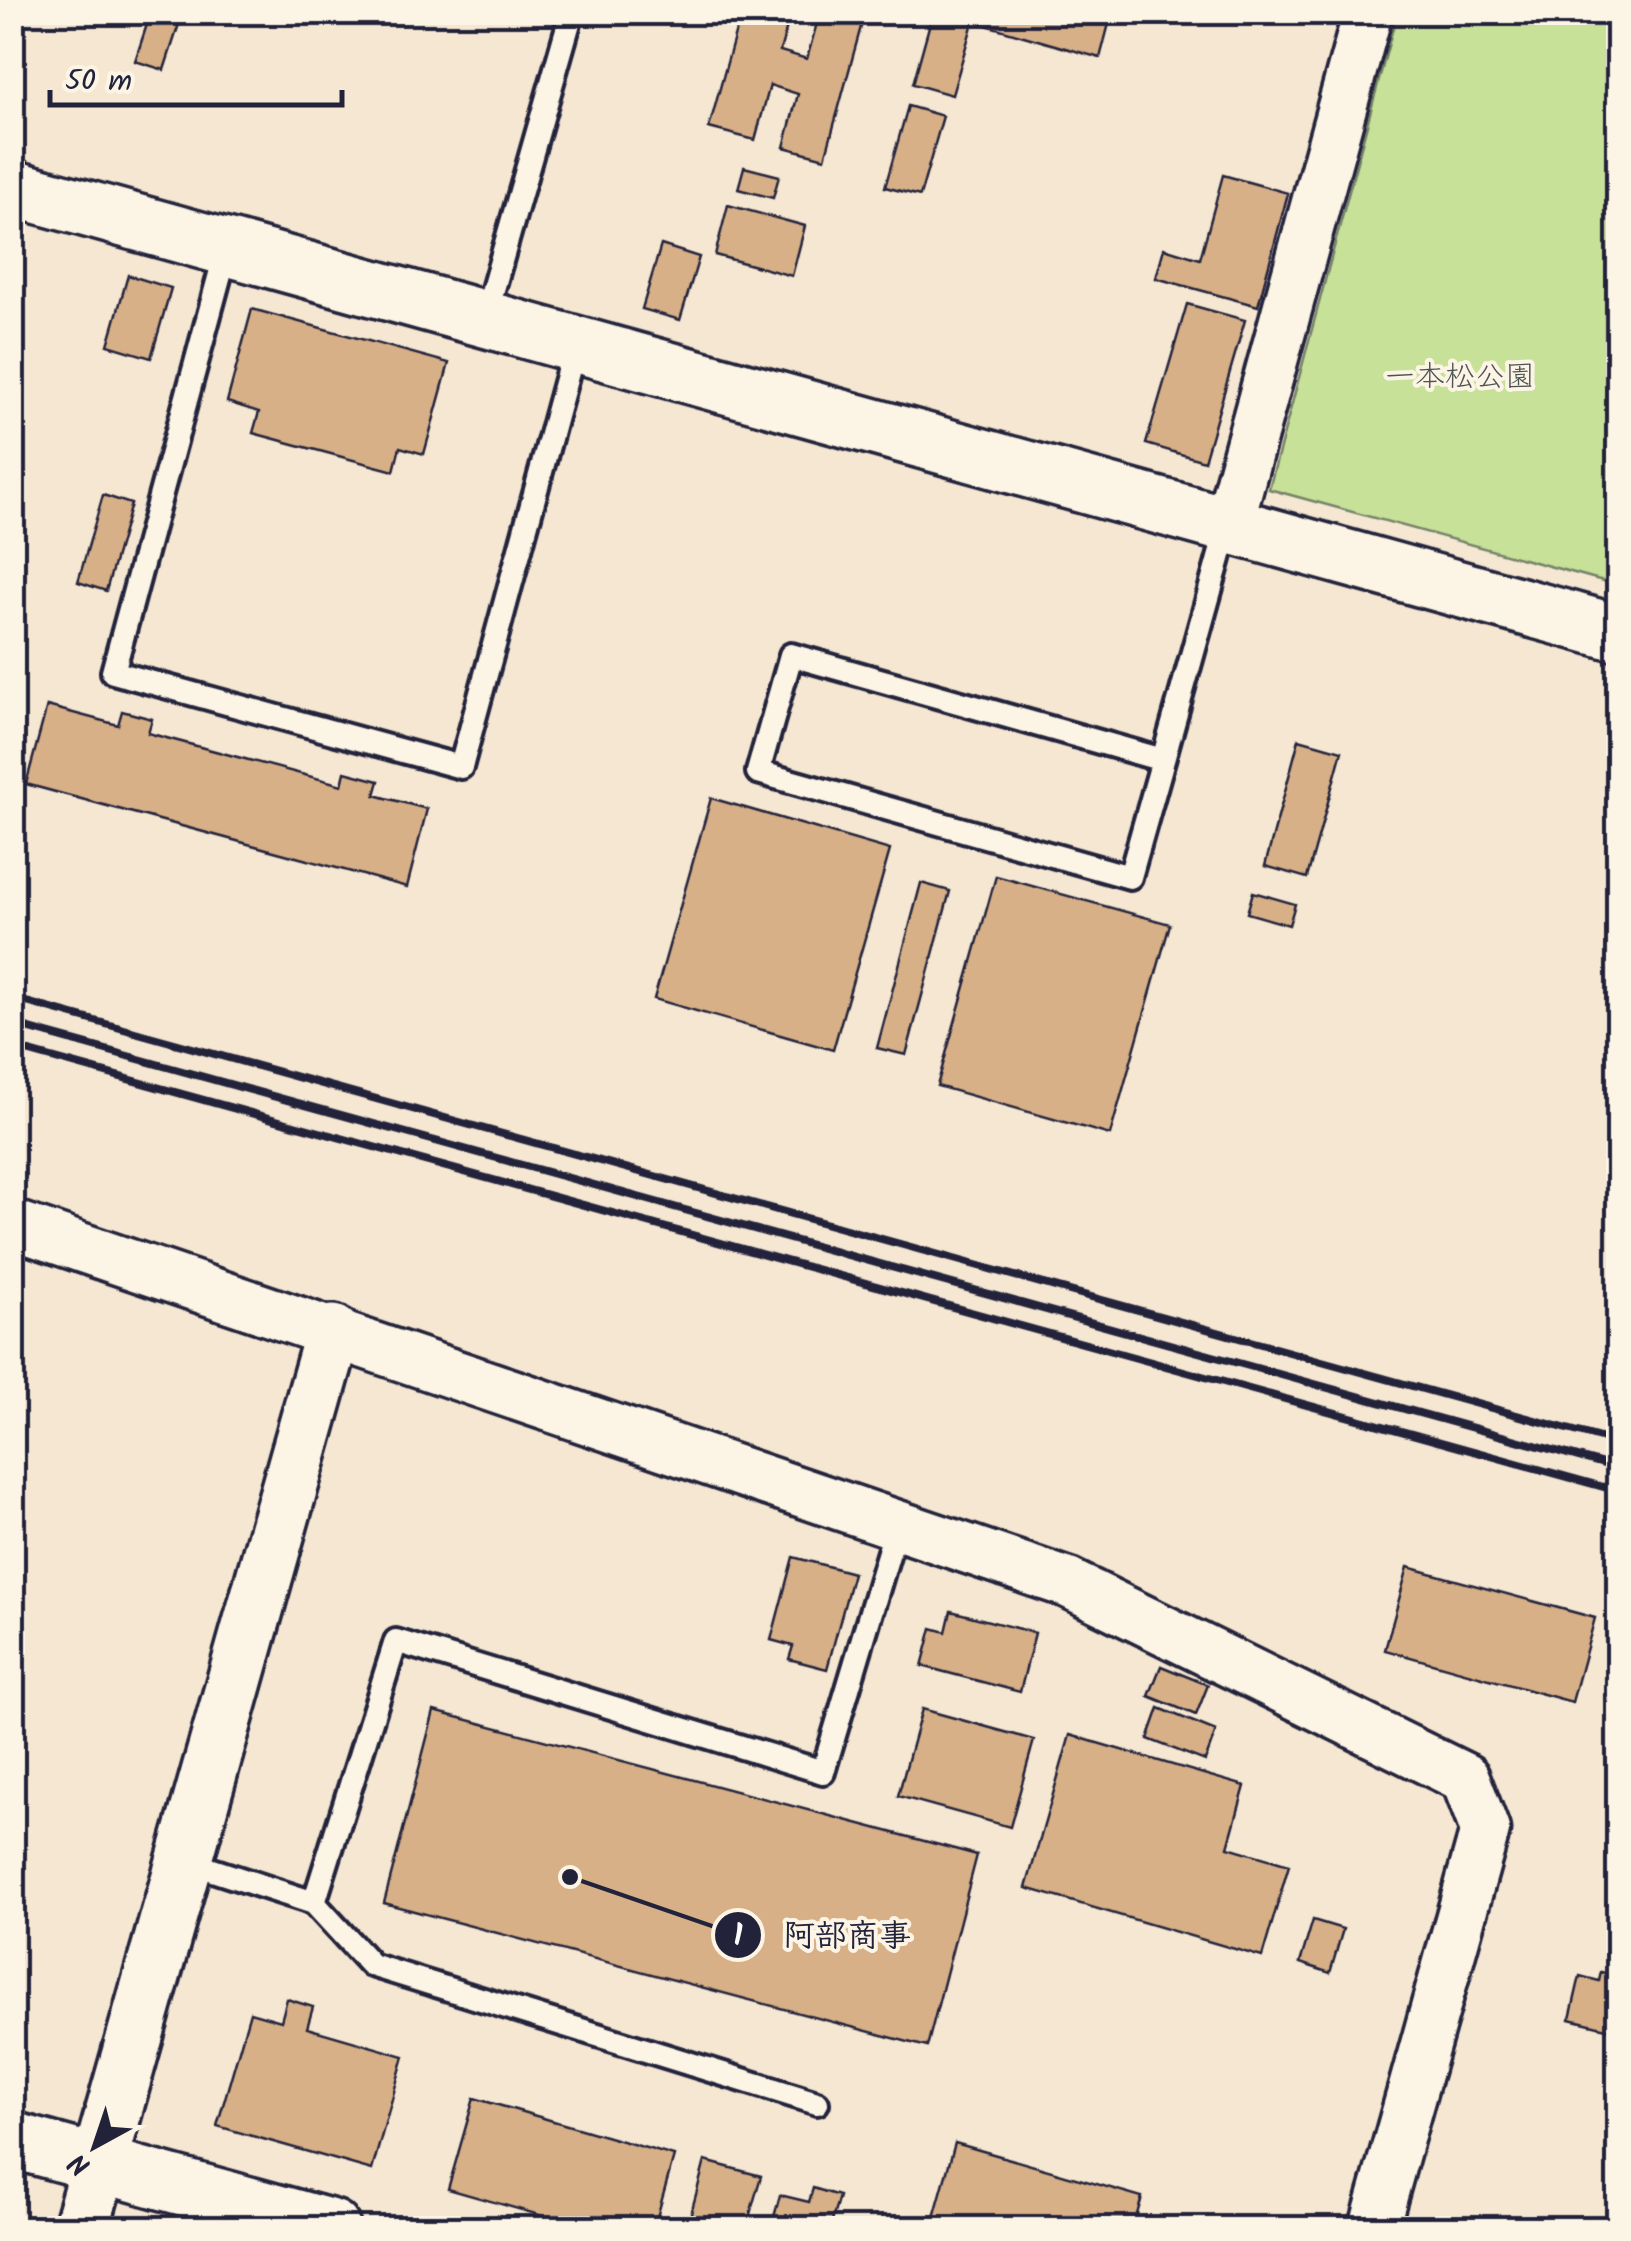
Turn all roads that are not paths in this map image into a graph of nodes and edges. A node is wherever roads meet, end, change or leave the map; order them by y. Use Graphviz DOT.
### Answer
graph roads {
  1 [pos="572,12"];
  2 [pos="1368,12"];
  3 [pos="12,188"];
  4 [pos="228,244"];
  5 [pos="484,322"];
  6 [pos="576,346"];
  7 [pos="1228,526"];
  8 [pos="1618,632"];
  9 [pos="1163,760"];
  10 [pos="12,1224"];
  11 [pos="333,1333"];
  12 [pos="897,1524"];
  13 [pos="184,1861"];
  14 [pos="314,1902"];
  15 [pos="817,2103"];
  16 [pos="12,2140"];
  17 [pos="99,2163"];
  18 [pos="81,2228"];
  19 [pos="332,2228"];
  20 [pos="1374,2228"];
  1 -- 5 [label="lane"];
  2 -- 7 [label="street"];
  3 -- 4 [label="street"];
  4 -- 5 [label="street"];
  4 -- 6 [label="lane"];
  5 -- 6 [label="street"];
  6 -- 7 [label="street"];
  7 -- 8 [label="street"];
  7 -- 9 [label="lane"];
  9 -- 9 [label="lane"];
  10 -- 11 [label="street"];
  11 -- 12 [label="street"];
  11 -- 13 [label="street"];
  12 -- 14 [label="lane"];
  12 -- 20 [label="street"];
  13 -- 14 [label="lane"];
  13 -- 17 [label="street"];
  14 -- 15 [label="lane"];
  16 -- 17 [label="street"];
  17 -- 18 [label="street"];
  17 -- 19 [label="street"];
}
